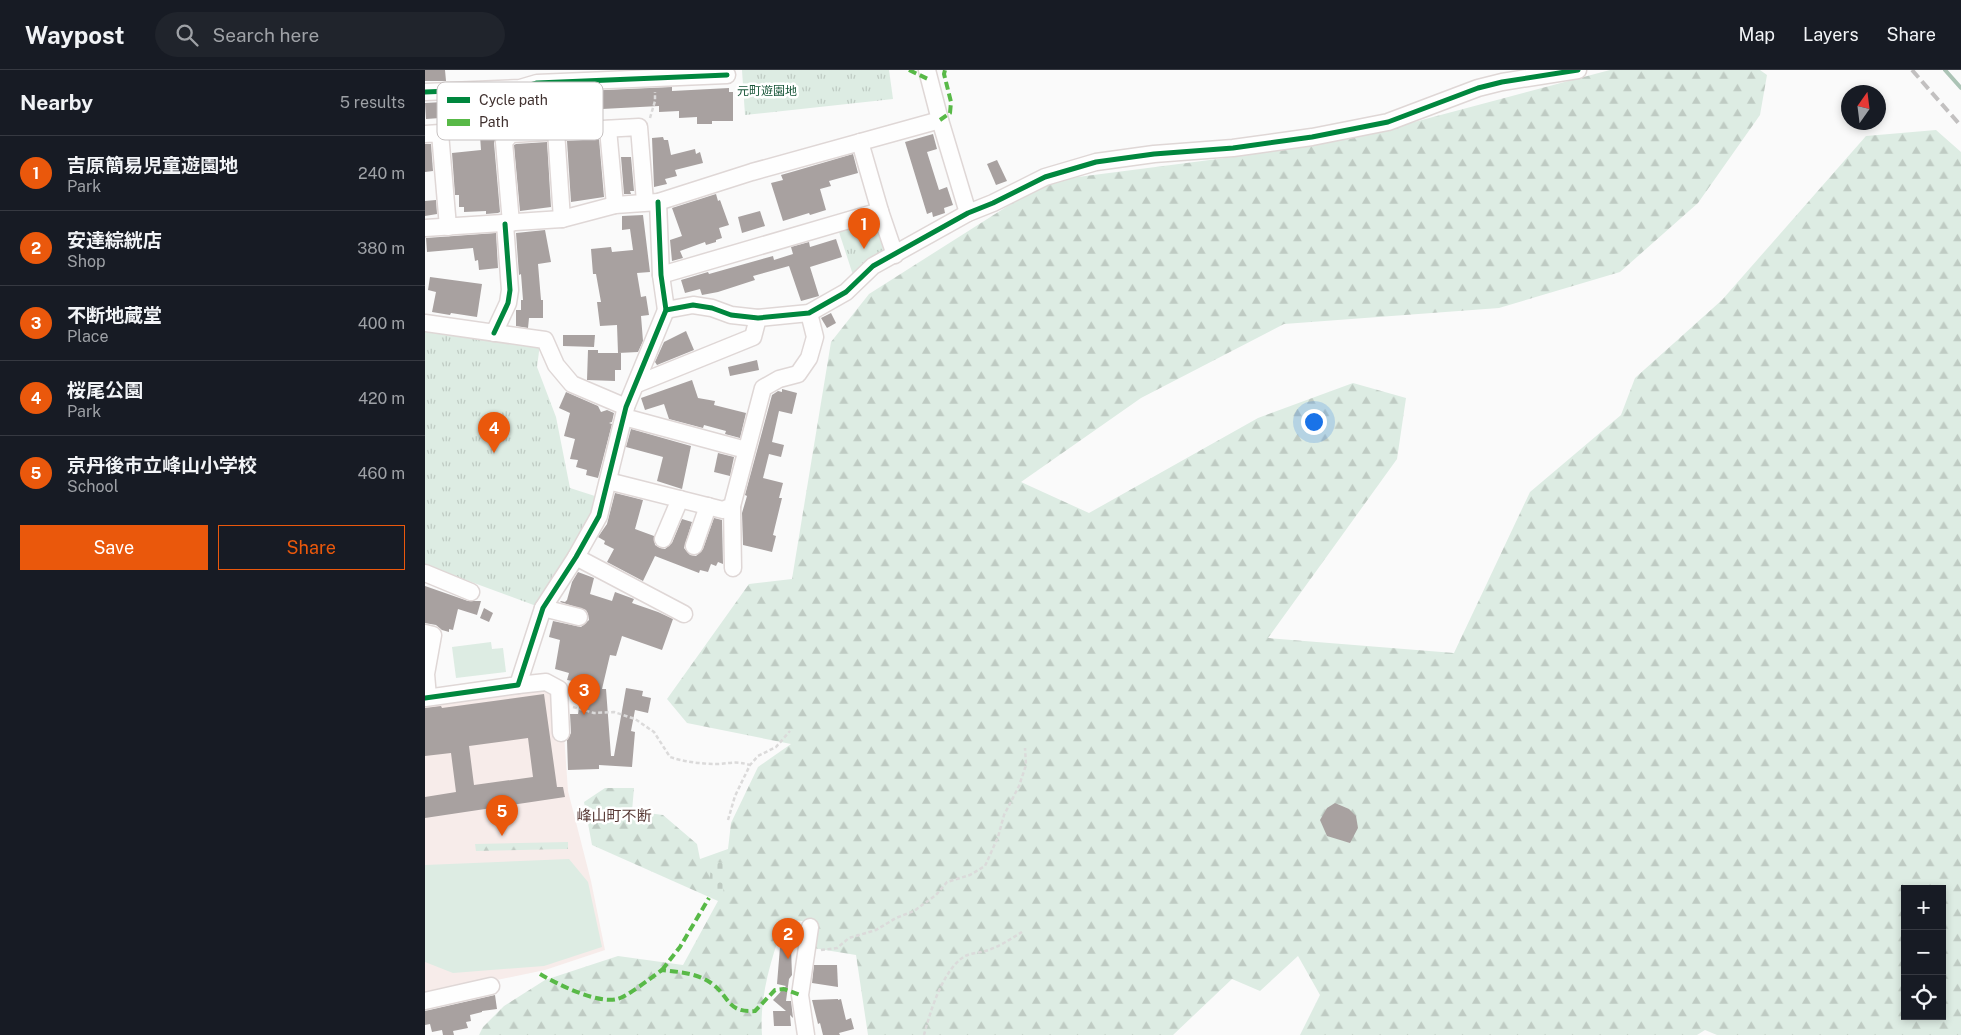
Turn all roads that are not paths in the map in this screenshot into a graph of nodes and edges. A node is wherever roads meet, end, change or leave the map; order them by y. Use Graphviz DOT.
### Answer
graph roads {
  1 [pos="927,70"];
  2 [pos="1578,70"];
  3 [pos="660,75"];
  4 [pos="727,75"];
  5 [pos="552,82"];
  6 [pos="940,120"];
  7 [pos="603,129"];
  8 [pos="609,129"];
  9 [pos="441,140"];
  10 [pos="506,140"];
  11 [pos="557,140"];
  12 [pos="860,142"];
  13 [pos="651,202"];
  14 [pos="615,206"];
  15 [pos="880,210"];
  16 [pos="968,213"];
  17 [pos="562,219"];
  18 [pos="508,223"];
  19 [pos="449,227"];
  20 [pos="425,228"];
  21 [pos="895,255"];
  22 [pos="661,275"];
  23 [pos="666,310"];
  24 [pos="809,312"];
  25 [pos="758,318"];
  26 [pos="425,323"];
  27 [pos="494,333"];
  28 [pos="637,384"];
  29 [pos="625,412"];
  30 [pos="746,450"];
  31 [pos="608,481"];
  32 [pos="680,499"];
  33 [pos="707,506"];
  34 [pos="732,506"];
  35 [pos="663,539"];
  36 [pos="694,546"];
  37 [pos="576,557"];
  38 [pos="733,568"];
  39 [pos="425,573"];
  40 [pos="471,592"];
  41 [pos="543,608"];
  42 [pos="684,614"];
  43 [pos="579,617"];
  44 [pos="425,633"];
  45 [pos="518,685"];
  46 [pos="426,697"];
  47 [pos="561,733"];
  48 [pos="810,928"];
  49 [pos="491,986"];
  50 [pos="425,1000"];
  51 [pos="806,1035"];
  1 -- 6 [label="street"];
  2 -- 16 [label="street"];
  3 -- 4 [label="street"];
  3 -- 5 [label="street"];
  6 -- 12 [label="street"];
  6 -- 16 [label="street"];
  7 -- 8 [label="street"];
  8 -- 13 [label="street"];
  8 -- 14 [label="street"];
  9 -- 19 [label="street"];
  10 -- 18 [label="street"];
  11 -- 17 [label="street"];
  12 -- 13 [label="street"];
  12 -- 15 [label="street"];
  13 -- 14 [label="street"];
  13 -- 22 [label="street"];
  14 -- 17 [label="street"];
  15 -- 21 [label="street"];
  15 -- 22 [label="street"];
  16 -- 21 [label="street"];
  17 -- 18 [label="street"];
  18 -- 19 [label="street"];
  18 -- 27 [label="street"];
  19 -- 20 [label="street"];
  21 -- 24 [label="street"];
  22 -- 23 [label="street"];
  23 -- 25 [label="street"];
  23 -- 28 [label="street"];
  24 -- 25 [label="street"];
  24 -- 30 [label="street"];
  25 -- 28 [label="street"];
  26 -- 27 [label="street"];
  27 -- 29 [label="street"];
  28 -- 29 [label="street"];
  29 -- 30 [label="street"];
  29 -- 31 [label="street"];
  30 -- 34 [label="street"];
  31 -- 32 [label="street"];
  31 -- 37 [label="street"];
  32 -- 33 [label="street"];
  32 -- 35 [label="street"];
  33 -- 34 [label="street"];
  33 -- 36 [label="street"];
  34 -- 38 [label="street"];
  37 -- 41 [label="street"];
  37 -- 42 [label="street"];
  39 -- 40 [label="street"];
  41 -- 43 [label="street"];
  41 -- 45 [label="street"];
  44 -- 46 [label="street"];
  45 -- 46 [label="street"];
  45 -- 47 [label="street"];
  48 -- 51 [label="street"];
  49 -- 50 [label="street"];
}
